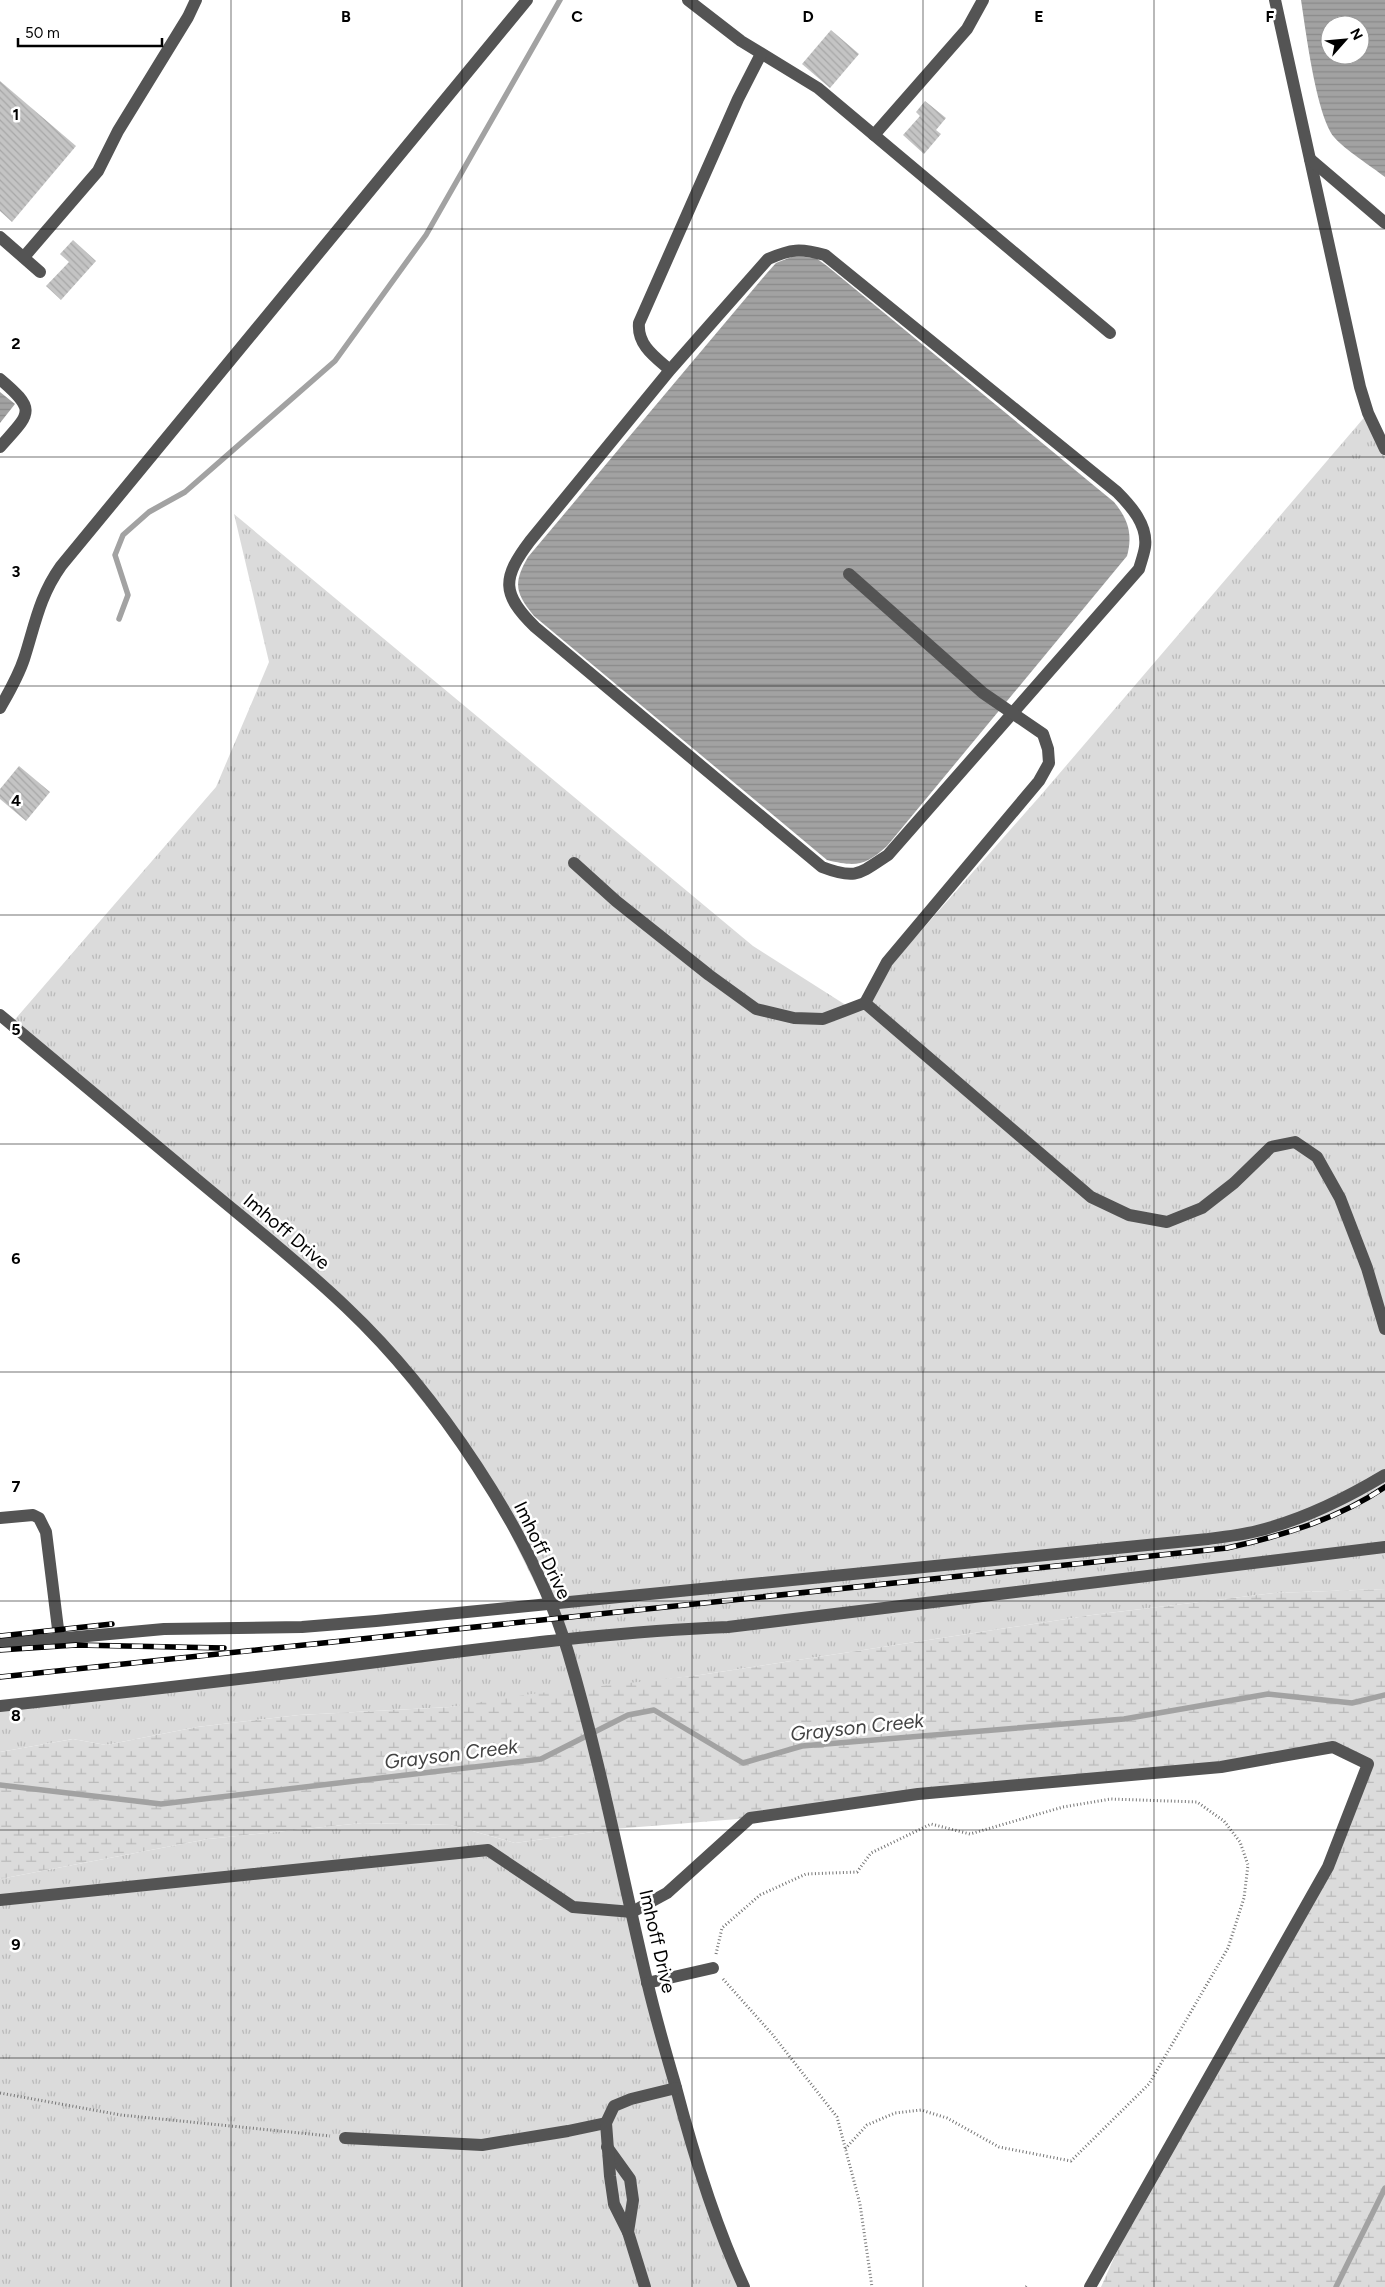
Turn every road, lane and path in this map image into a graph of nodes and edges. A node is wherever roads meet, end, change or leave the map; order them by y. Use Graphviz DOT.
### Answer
graph roads {
  1 [pos="196,0"];
  2 [pos="527,0"];
  3 [pos="688,0"];
  4 [pos="983,0"];
  5 [pos="1275,0"];
  6 [pos="761,54"];
  7 [pos="874,135"];
  8 [pos="1310,159"];
  9 [pos="1385,223"];
  10 [pos="0,237"];
  11 [pos="24,257"];
  12 [pos="40,272"];
  13 [pos="1110,333"];
  14 [pos="670,370"];
  15 [pos="0,379"];
  16 [pos="0,447"];
  17 [pos="1385,449"];
  18 [pos="849,574"];
  19 [pos="0,708"];
  20 [pos="1011,714"];
  21 [pos="574,863"];
  22 [pos="865,1003"];
  23 [pos="0,1015"];
  24 [pos="1385,1329"];
  25 [pos="1385,1475"];
  26 [pos="0,1518"];
  27 [pos="1385,1547"];
  28 [pos="550,1604"];
  29 [pos="59,1637"];
  30 [pos="0,1644"];
  31 [pos="565,1644"];
  32 [pos="0,1706"];
  33 [pos="0,1900"];
  34 [pos="632,1912"];
  35 [pos="713,1968"];
  36 [pos="647,1983"];
  37 [pos="676,2088"];
  38 [pos="0,2093"];
  39 [pos="606,2123"];
  40 [pos="345,2138"];
  41 [pos="607,2147"];
  42 [pos="845,2149"];
  43 [pos="628,2232"];
  44 [pos="645,2287"];
  45 [pos="744,2287"];
  46 [pos="872,2287"];
  47 [pos="1090,2287"];
  1 -- 11 [label="street"];
  2 -- 19 [label="street"];
  3 -- 6 [label="street"];
  4 -- 7 [label="street"];
  5 -- 8 [label="street"];
  6 -- 7 [label="street"];
  6 -- 14 [label="street"];
  7 -- 13 [label="street"];
  8 -- 9 [label="street"];
  8 -- 17 [label="street"];
  10 -- 11 [label="street"];
  11 -- 12 [label="street"];
  14 -- 20 [label="street"];
  14 -- 20 [label="street"];
  15 -- 16 [label="street"];
  18 -- 20 [label="street"];
  20 -- 22 [label="street"];
  21 -- 22 [label="street"];
  22 -- 24 [label="street"];
  23 -- 28 [label="street, Imhoff Drive"];
  25 -- 28 [label="street"];
  26 -- 29 [label="street"];
  27 -- 31 [label="street"];
  28 -- 29 [label="street"];
  28 -- 31 [label="street, Imhoff Drive"];
  29 -- 30 [label="street"];
  31 -- 32 [label="street"];
  31 -- 34 [label="street, Imhoff Drive"];
  33 -- 34 [label="street"];
  34 -- 36 [label="street, Imhoff Drive"];
  34 -- 47 [label="street"];
  35 -- 36 [label="street"];
  35 -- 42 [label="path"];
  35 -- 42 [label="path"];
  36 -- 37 [label="street, Imhoff Drive"];
  37 -- 39 [label="street"];
  37 -- 45 [label="street, Imhoff Drive"];
  38 -- 40 [label="path"];
  39 -- 40 [label="street"];
  39 -- 41 [label="street"];
  41 -- 43 [label="street"];
  41 -- 43 [label="street"];
  42 -- 46 [label="path"];
  43 -- 44 [label="street"];
}
